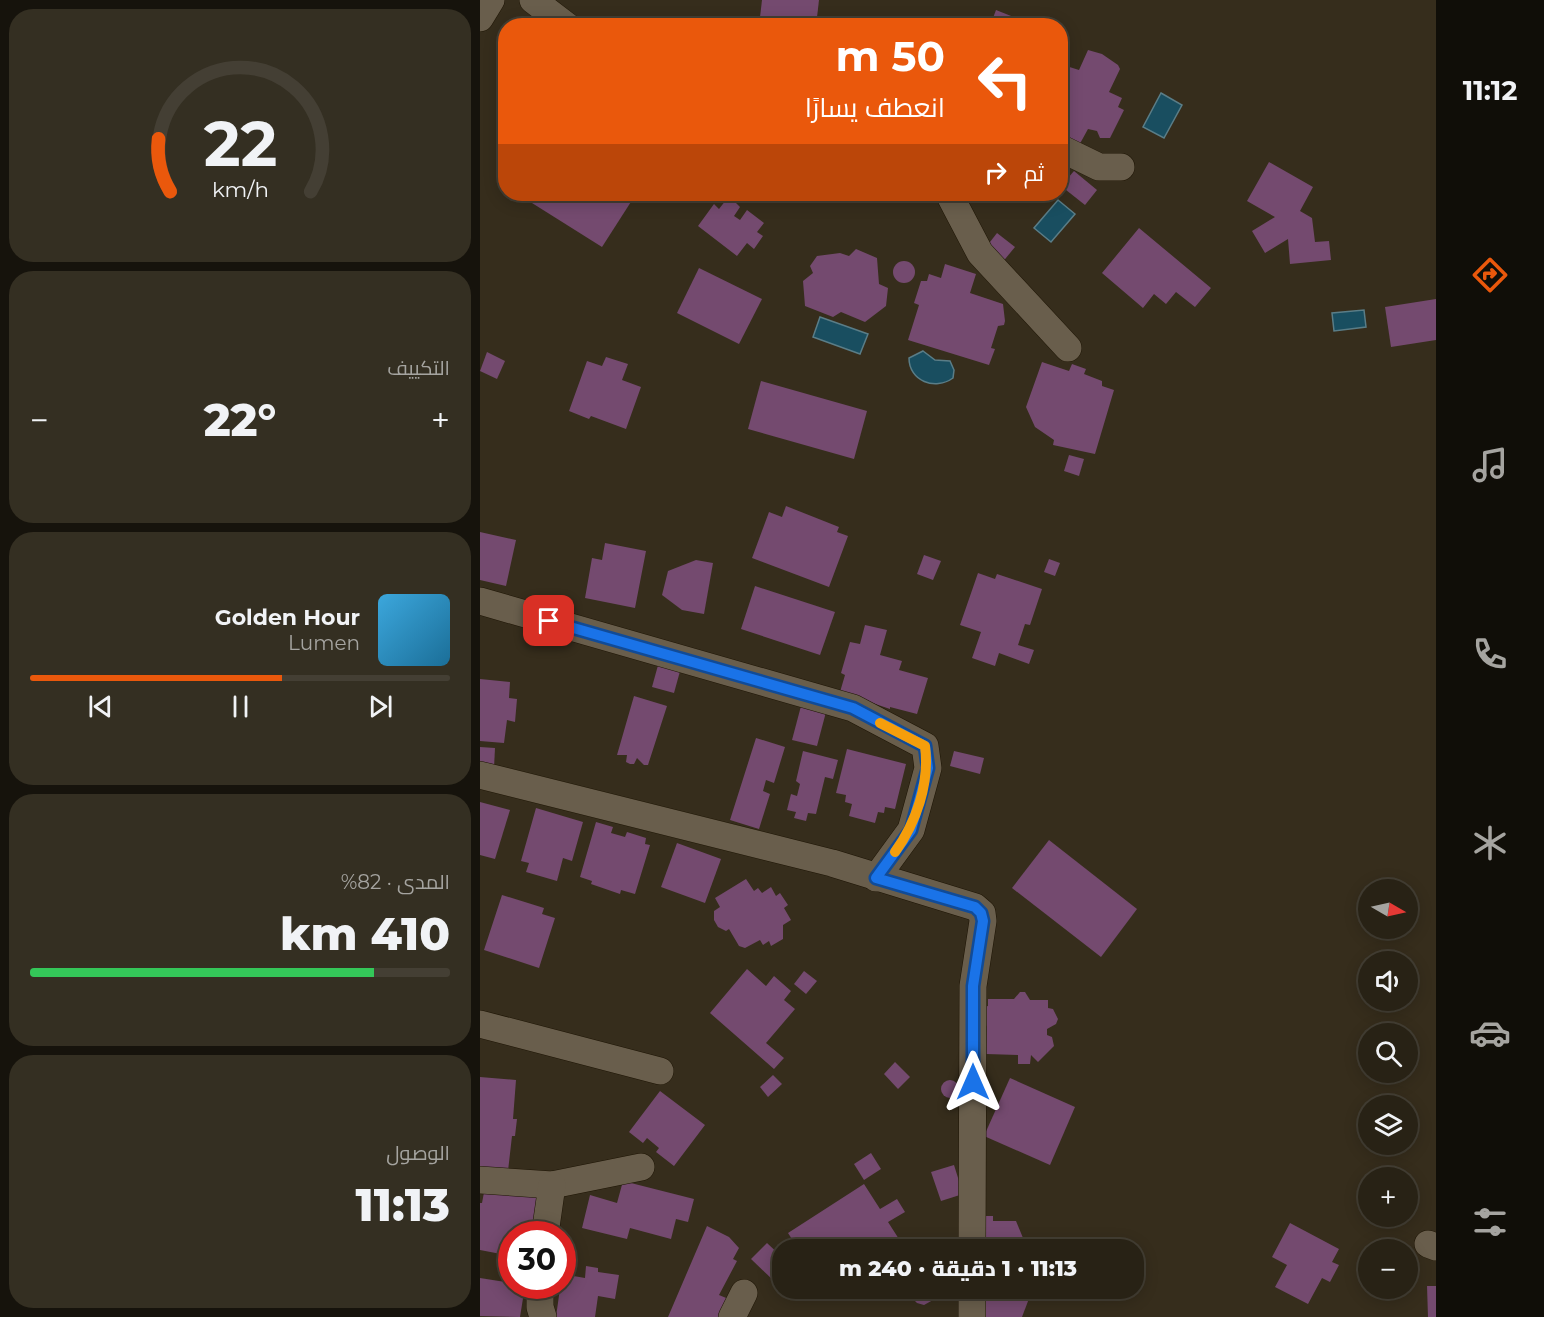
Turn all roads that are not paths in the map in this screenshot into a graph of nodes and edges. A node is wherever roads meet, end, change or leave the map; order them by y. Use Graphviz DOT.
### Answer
graph roads {
  1 [pos="490,0"];
  2 [pos="533,0"];
  3 [pos="480,18"];
  4 [pos="557,18"];
  5 [pos="1068,152"];
  6 [pos="1121,167"];
  7 [pos="953,201"];
  8 [pos="1068,348"];
  9 [pos="480,601"];
  10 [pos="480,775"];
  11 [pos="876,878"];
  12 [pos="480,1024"];
  13 [pos="660,1071"];
  14 [pos="640,1167"];
  15 [pos="480,1180"];
  16 [pos="552,1185"];
  17 [pos="547,1221"];
  18 [pos="972,1239"];
  19 [pos="540,1299"];
  20 [pos="972,1299"];
  21 [pos="543,1317"];
  22 [pos="972,1317"];
  1 -- 3 [label="street"];
  2 -- 4 [label="street"];
  5 -- 6 [label="street"];
  7 -- 8 [label="street"];
  9 -- 11 [label="street"];
  10 -- 11 [label="street"];
  11 -- 18 [label="street"];
  12 -- 13 [label="street"];
  14 -- 16 [label="street"];
  15 -- 16 [label="street"];
  16 -- 17 [label="street"];
  19 -- 21 [label="street"];
  20 -- 22 [label="street"];
}
